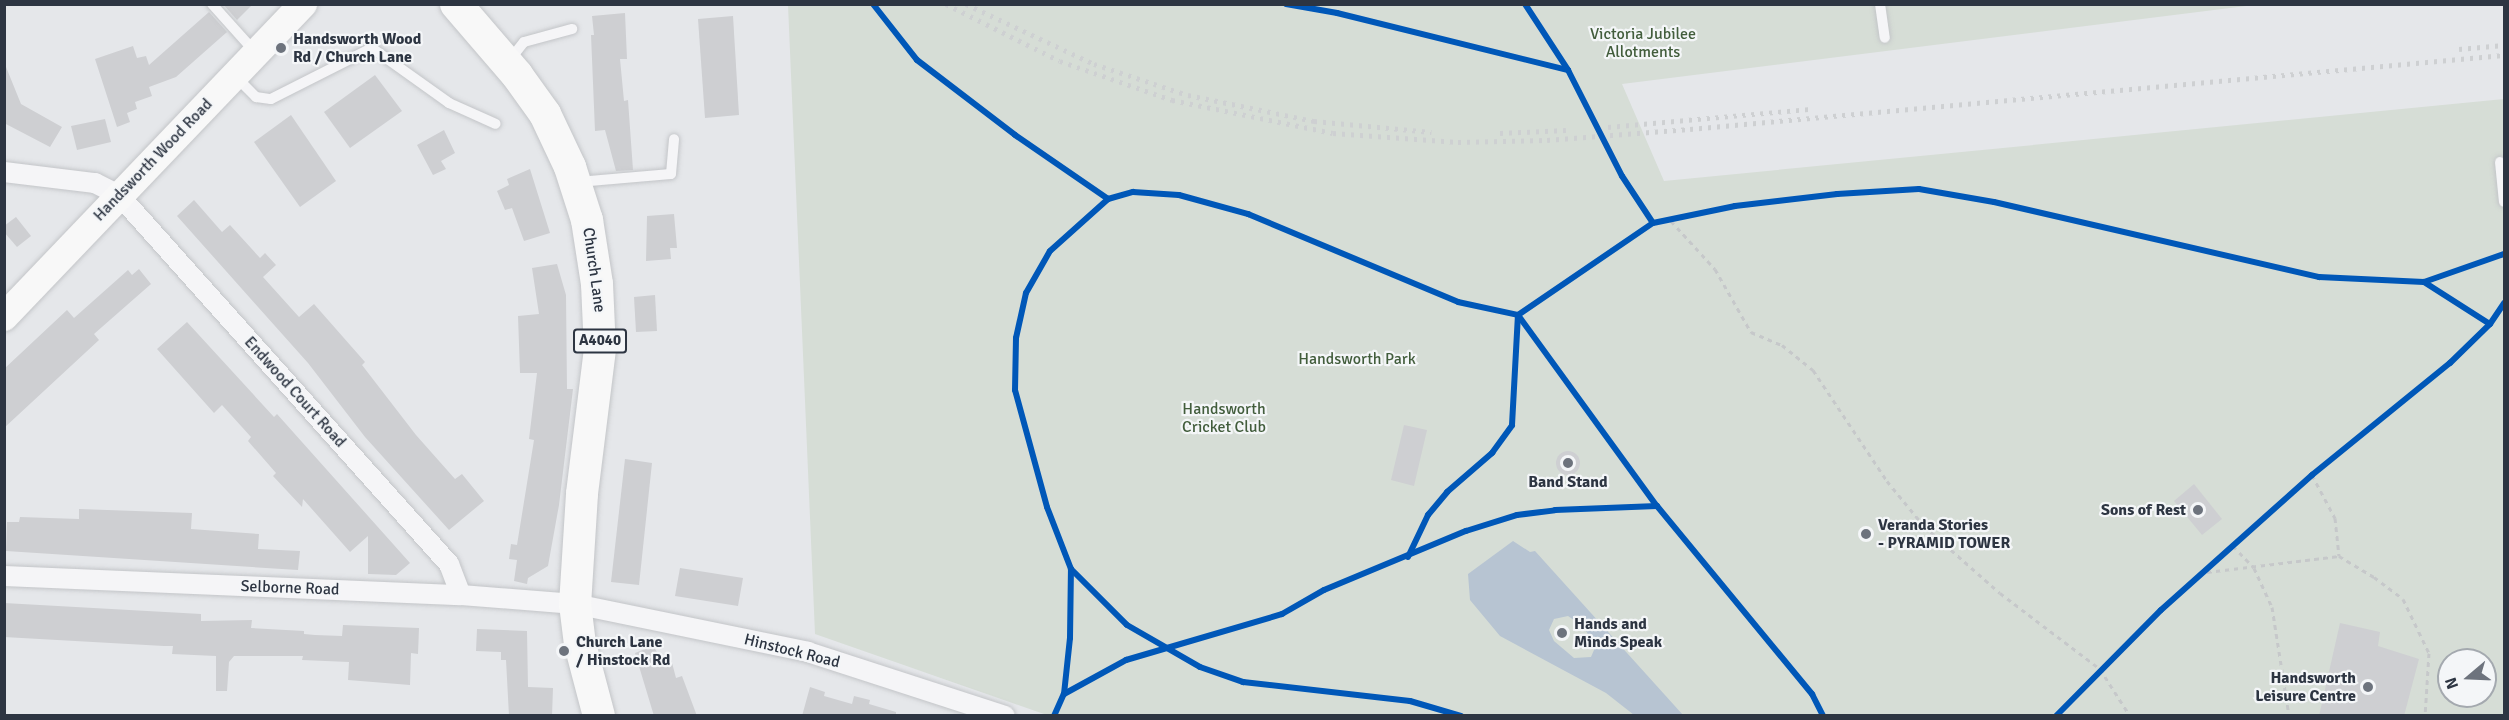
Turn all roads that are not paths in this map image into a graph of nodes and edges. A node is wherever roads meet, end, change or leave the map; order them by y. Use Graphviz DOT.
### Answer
graph roads {
  1 [pos="212,4"];
  2 [pos="303,4"];
  3 [pos="456,4"];
  4 [pos="1880,4"];
  5 [pos="572,29"];
  6 [pos="1885,38"];
  7 [pos="256,53"];
  8 [pos="507,64"];
  9 [pos="235,75"];
  10 [pos="496,124"];
  11 [pos="674,140"];
  12 [pos="2500,162"];
  13 [pos="4,172"];
  14 [pos="575,182"];
  15 [pos="119,195"];
  16 [pos="2505,202"];
  17 [pos="4,317"];
  18 [pos="4,576"];
  19 [pos="461,596"];
  20 [pos="575,604"];
  21 [pos="599,716"];
  22 [pos="1005,716"];
  1 -- 7 [label="lane"];
  2 -- 7 [label="main road, Handsworth Wood Road"];
  3 -- 8 [label="main road, Church Lane / A4040"];
  4 -- 6 [label="lane"];
  5 -- 8 [label="lane"];
  7 -- 9 [label="main road, Handsworth Wood Road"];
  8 -- 14 [label="main road, Church Lane / A4040"];
  9 -- 10 [label="lane"];
  9 -- 15 [label="main road, Handsworth Wood Road"];
  11 -- 14 [label="lane"];
  12 -- 16 [label="lane"];
  13 -- 15 [label="street"];
  14 -- 20 [label="main road, Church Lane / A4040"];
  15 -- 17 [label="main road, Handsworth Wood Road"];
  15 -- 19 [label="street, Endwood Court Road"];
  18 -- 19 [label="street, Selborne Road"];
  19 -- 20 [label="street, Selborne Road"];
  20 -- 21 [label="main road, Church Lane / A4040"];
  20 -- 22 [label="street, Hinstock Road"];
}
